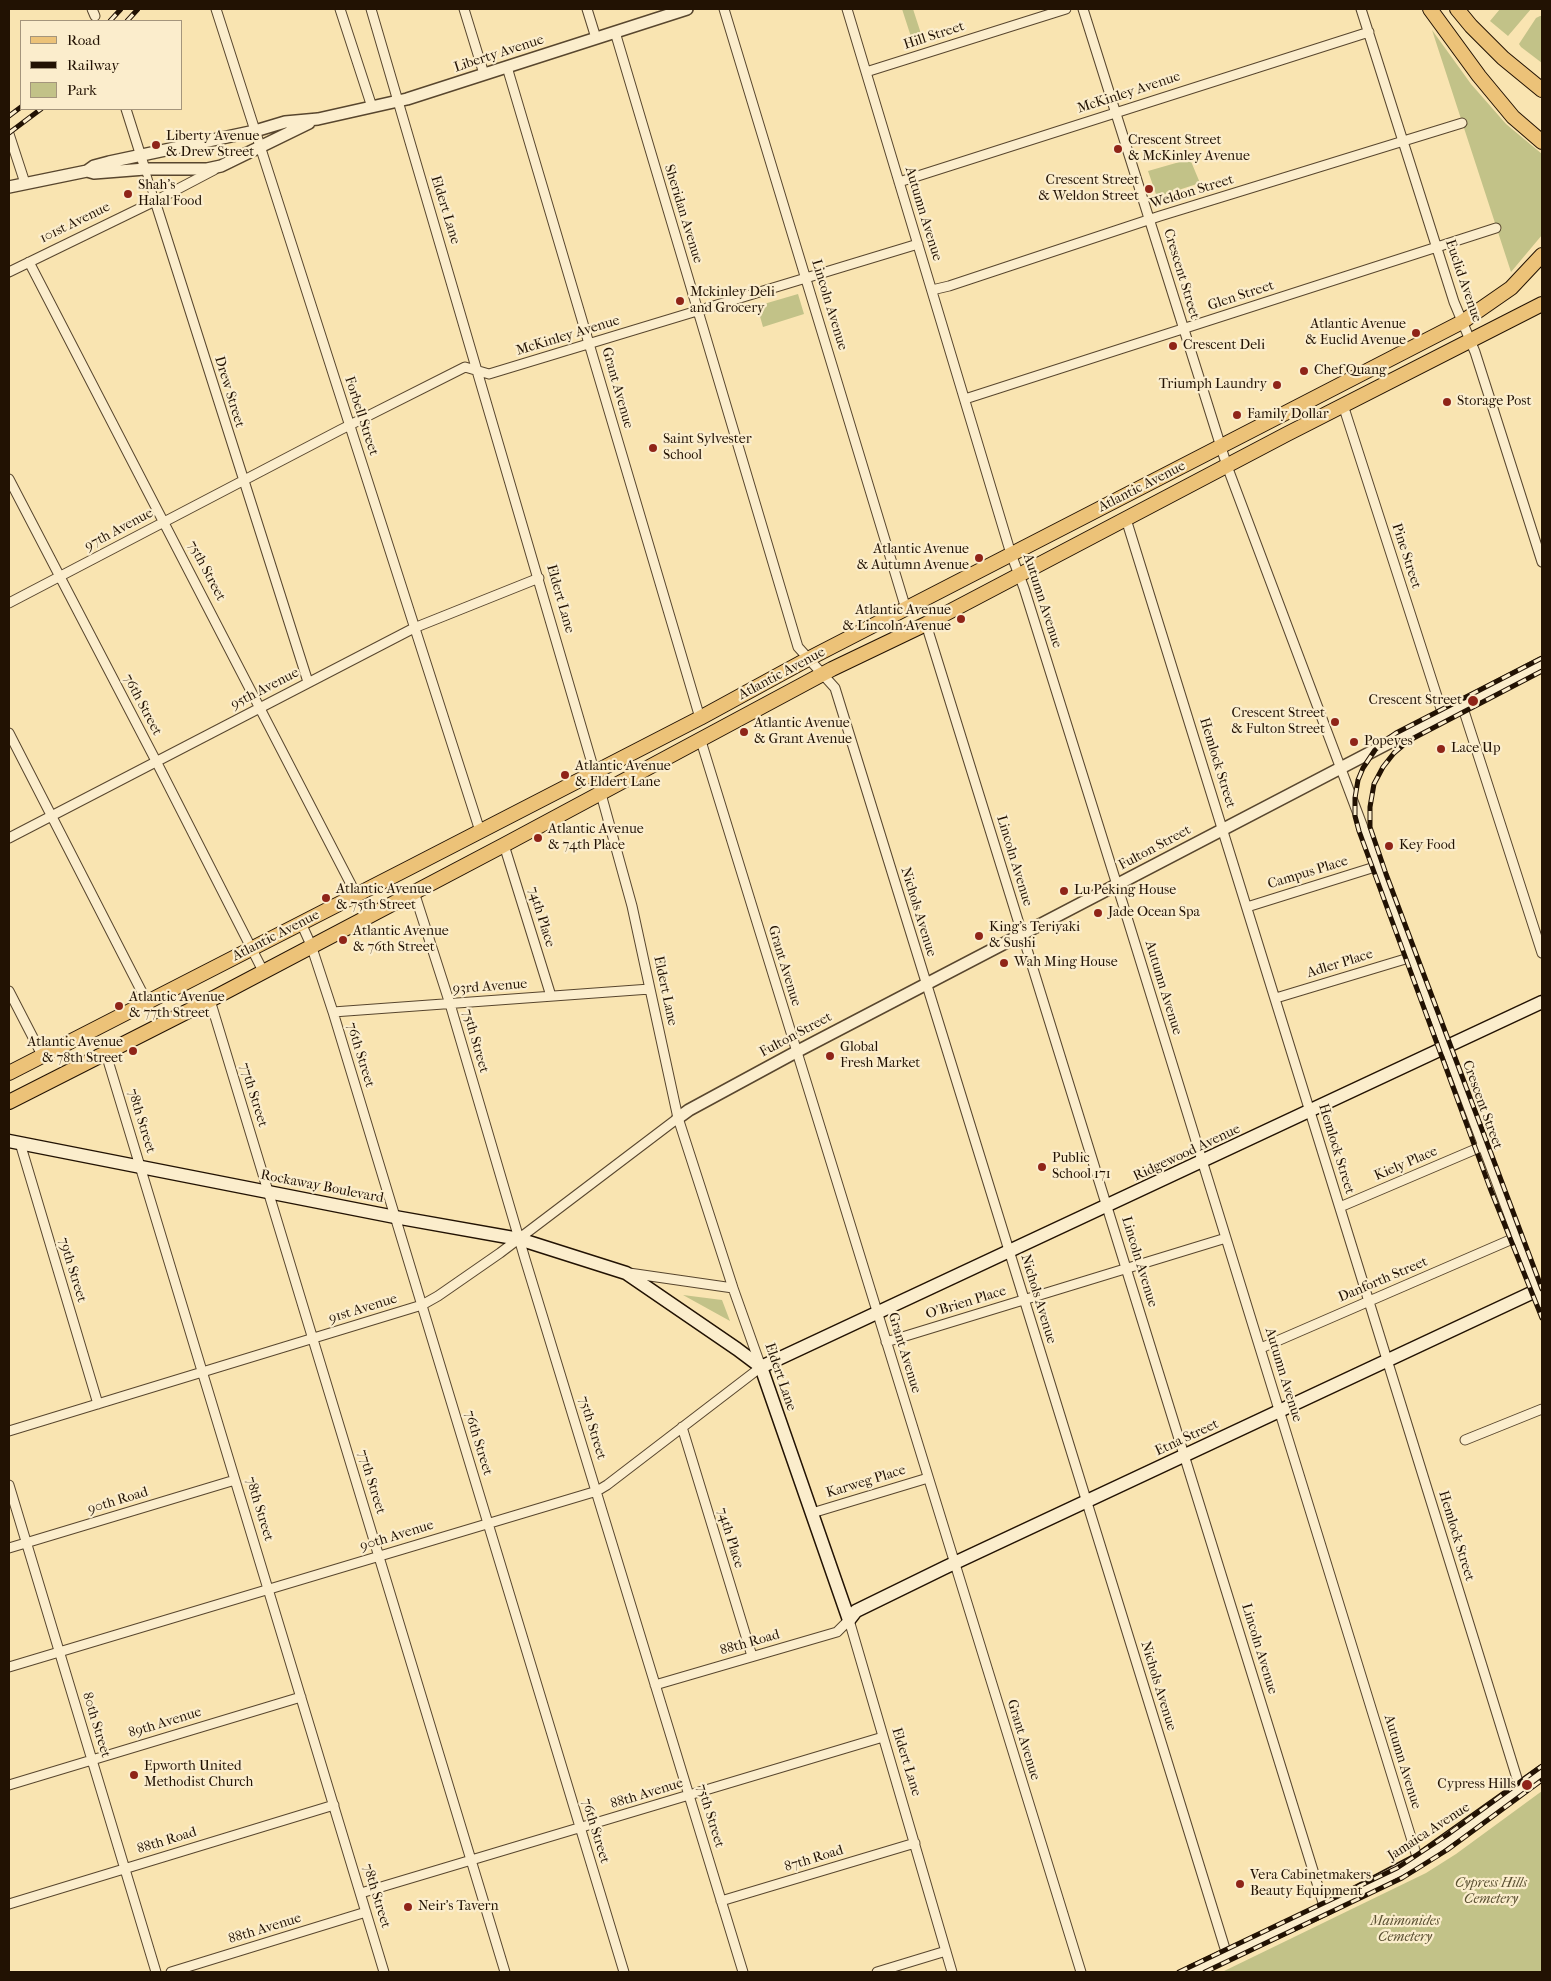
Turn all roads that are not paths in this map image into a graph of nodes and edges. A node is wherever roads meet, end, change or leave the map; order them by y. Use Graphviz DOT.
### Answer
graph roads {
  1 [pos="216,9"];
  2 [pos="340,9"];
  3 [pos="371,9"];
  4 [pos="464,9"];
  5 [pos="587,9"];
  6 [pos="687,9"];
  7 [pos="724,9"];
  8 [pos="847,9"];
  9 [pos="1066,9"];
  10 [pos="1083,9"];
  11 [pos="1361,9"];
  12 [pos="1430,9"];
  13 [pos="1457,9"];
  14 [pos="614,32"];
  15 [pos="1369,32"];
  16 [pos="596,38"];
  17 [pos="507,67"];
  18 [pos="866,72"];
  19 [pos="484,74"];
  20 [pos="1542,90"];
  21 [pos="397,101"];
  22 [pos="372,107"];
  23 [pos="126,110"];
  24 [pos="1115,112"];
  25 [pos="318,119"];
  26 [pos="1462,123"];
  27 [pos="255,131"];
  28 [pos="9,134"];
  29 [pos="1403,140"];
  30 [pos="1542,142"];
  31 [pos="260,146"];
  32 [pos="140,155"];
  33 [pos="221,166"];
  34 [pos="145,169"];
  35 [pos="87,171"];
  36 [pos="899,182"];
  37 [pos="25,183"];
  38 [pos="9,187"];
  39 [pos="155,201"];
  40 [pos="1150,220"];
  41 [pos="1496,228"];
  42 [pos="918,244"];
  43 [pos="1437,247"];
  44 [pos="1542,255"];
  45 [pos="29,262"];
  46 [pos="9,272"];
  47 [pos="807,278"];
  48 [pos="932,290"];
  49 [pos="1542,304"];
  50 [pos="698,311"];
  51 [pos="1462,322"];
  52 [pos="1183,329"];
  53 [pos="1470,341"];
  54 [pos="589,343"];
  55 [pos="478,371"];
  56 [pos="965,398"];
  57 [pos="1343,406"];
  58 [pos="350,425"];
  59 [pos="1221,446"];
  60 [pos="1227,466"];
  61 [pos="9,479"];
  62 [pos="243,481"];
  63 [pos="1126,519"];
  64 [pos="164,522"];
  65 [pos="1011,554"];
  66 [pos="1542,562"];
  67 [pos="1020,574"];
  68 [pos="60,576"];
  69 [pos="539,578"];
  70 [pos="9,603"];
  71 [pos="906,609"];
  72 [pos="926,624"];
  73 [pos="414,628"];
  74 [pos="808,659"];
  75 [pos="1542,663"];
  76 [pos="823,674"];
  77 [pos="308,682"];
  78 [pos="1462,705"];
  79 [pos="261,706"];
  80 [pos="1443,715"];
  81 [pos="700,718"];
  82 [pos="9,733"];
  83 [pos="700,741"];
  84 [pos="156,761"];
  85 [pos="1342,767"];
  86 [pos="594,772"];
  87 [pos="601,794"];
  88 [pos="52,816"];
  89 [pos="1223,830"];
  90 [pos="480,831"];
  91 [pos="9,838"];
  92 [pos="504,846"];
  93 [pos="1378,866"];
  94 [pos="1117,885"];
  95 [pos="414,892"];
  96 [pos="356,894"];
  97 [pos="1247,907"];
  98 [pos="301,923"];
  99 [pos="1022,934"];
  100 [pos="311,945"];
  101 [pos="252,948"];
  102 [pos="1542,953"];
  103 [pos="1412,957"];
  104 [pos="263,971"];
  105 [pos="926,984"];
  106 [pos="650,989"];
  107 [pos="9,991"];
  108 [pos="551,996"];
  109 [pos="1276,998"];
  110 [pos="210,1000"];
  111 [pos="147,1002"];
  112 [pos="1542,1002"];
  113 [pos="450,1004"];
  114 [pos="333,1012"];
  115 [pos="1446,1047"];
  116 [pos="796,1052"];
  117 [pos="106,1054"];
  118 [pos="42,1055"];
  119 [pos="9,1073"];
  120 [pos="9,1102"];
  121 [pos="1310,1112"];
  122 [pos="678,1118"];
  123 [pos="14,1142"];
  124 [pos="1482,1146"];
  125 [pos="1203,1162"];
  126 [pos="141,1168"];
  127 [pos="270,1192"];
  128 [pos="1107,1206"];
  129 [pos="1340,1207"];
  130 [pos="395,1217"];
  131 [pos="1517,1237"];
  132 [pos="1226,1238"];
  133 [pos="518,1239"];
  134 [pos="1009,1253"];
  135 [pos="1126,1268"];
  136 [pos="626,1273"];
  137 [pos="733,1288"];
  138 [pos="1540,1289"];
  139 [pos="1024,1300"];
  140 [pos="1369,1301"];
  141 [pos="1542,1303"];
  142 [pos="422,1305"];
  143 [pos="877,1314"];
  144 [pos="314,1338"];
  145 [pos="886,1342"];
  146 [pos="1260,1348"];
  147 [pos="1387,1361"];
  148 [pos="761,1368"];
  149 [pos="203,1372"];
  150 [pos="98,1404"];
  151 [pos="1542,1409"];
  152 [pos="1280,1411"];
  153 [pos="682,1426"];
  154 [pos="9,1431"];
  155 [pos="1465,1440"];
  156 [pos="1184,1456"];
  157 [pos="928,1478"];
  158 [pos="236,1480"];
  159 [pos="9,1485"];
  160 [pos="597,1491"];
  161 [pos="1086,1502"];
  162 [pos="812,1513"];
  163 [pos="488,1523"];
  164 [pos="26,1543"];
  165 [pos="9,1548"];
  166 [pos="379,1556"];
  167 [pos="954,1564"];
  168 [pos="269,1589"];
  169 [pos="848,1620"];
  170 [pos="59,1651"];
  171 [pos="752,1656"];
  172 [pos="9,1667"];
  173 [pos="656,1685"];
  174 [pos="301,1697"];
  175 [pos="883,1737"];
  176 [pos="92,1760"];
  177 [pos="1542,1772"];
  178 [pos="9,1785"];
  179 [pos="1520,1788"];
  180 [pos="689,1796"];
  181 [pos="334,1805"];
  182 [pos="580,1829"];
  183 [pos="915,1843"];
  184 [pos="1418,1860"];
  185 [pos="472,1861"];
  186 [pos="125,1868"];
  187 [pos="361,1893"];
  188 [pos="721,1901"];
  189 [pos="9,1904"];
  190 [pos="1325,1909"];
  191 [pos="366,1912"];
  192 [pos="946,1951"];
  193 [pos="1227,1955"];
  194 [pos="156,1972"];
  195 [pos="171,1972"];
  196 [pos="384,1972"];
  197 [pos="506,1972"];
  198 [pos="624,1972"];
  199 [pos="743,1972"];
  200 [pos="877,1972"];
  201 [pos="952,1972"];
  202 [pos="1081,1972"];
  203 [pos="1191,1972"];
  1 -- 27 [label="street, Forbell Street"];
  2 -- 22 [label="street"];
  3 -- 21 [label="street, Eldert Lane"];
  4 -- 19 [label="street"];
  5 -- 16 [label="street"];
  6 -- 14 [label="street, Liberty Avenue"];
  7 -- 47 [label="street, Lincoln Avenue"];
  8 -- 18 [label="street, Autumn Avenue"];
  9 -- 18 [label="street, Hill Street"];
  10 -- 24 [label="street, Crescent Street"];
  11 -- 15 [label="street, Euclid Avenue"];
  12 -- 30 [label="main road"];
  13 -- 20 [label="main road"];
  14 -- 16 [label="street, Liberty Avenue"];
  14 -- 50 [label="street, Sheridan Avenue"];
  15 -- 24 [label="street, McKinley Avenue"];
  15 -- 29 [label="street, Euclid Avenue"];
  16 -- 17 [label="street, Liberty Avenue"];
  17 -- 19 [label="street, Liberty Avenue"];
  17 -- 54 [label="street, Grant Avenue"];
  18 -- 36 [label="street, Autumn Avenue"];
  19 -- 21 [label="street, Liberty Avenue"];
  21 -- 22 [label="street, Liberty Avenue"];
  21 -- 55 [label="street, Eldert Lane"];
  22 -- 25 [label="street, Liberty Avenue"];
  23 -- 32 [label="street, Drew Street"];
  24 -- 36 [label="street, McKinley Avenue"];
  24 -- 40 [label="street, Crescent Street"];
  25 -- 27 [label="street, Liberty Avenue"];
  25 -- 31 [label="street, Liberty Avenue"];
  26 -- 29 [label="street, Weldon Street"];
  27 -- 31 [label="street, Forbell Street"];
  27 -- 32 [label="street, Liberty Avenue"];
  28 -- 37 [label="street"];
  29 -- 40 [label="street, Weldon Street"];
  29 -- 43 [label="street, Euclid Avenue"];
  31 -- 33 [label="street, 101st Avenue"];
  31 -- 58 [label="street, Forbell Street"];
  32 -- 34 [label="street, Drew Street"];
  32 -- 35 [label="street, Liberty Avenue"];
  33 -- 34 [label="street, Liberty Avenue"];
  33 -- 39 [label="street, 101st Avenue"];
  34 -- 35 [label="street, Liberty Avenue"];
  34 -- 39 [label="street, Drew Street"];
  35 -- 37 [label="street, Liberty Avenue"];
  36 -- 42 [label="street, Autumn Avenue"];
  37 -- 38 [label="street, Liberty Avenue"];
  39 -- 45 [label="street, 101st Avenue"];
  39 -- 62 [label="street, Drew Street"];
  40 -- 48 [label="street, Weldon Street"];
  40 -- 52 [label="street, Crescent Street"];
  41 -- 43 [label="street, Glen Street"];
  42 -- 47 [label="street, McKinley Avenue"];
  42 -- 48 [label="street, Autumn Avenue"];
  43 -- 51 [label="street, Euclid Avenue"];
  43 -- 52 [label="street, Glen Street"];
  44 -- 51 [label="main road, Atlantic Avenue"];
  45 -- 46 [label="street, 101st Avenue"];
  45 -- 64 [label="street, 75th Street"];
  47 -- 50 [label="street, McKinley Avenue"];
  47 -- 71 [label="street, Lincoln Avenue"];
  48 -- 56 [label="street, Autumn Avenue"];
  49 -- 53 [label="main road, Atlantic Avenue"];
  50 -- 54 [label="street, McKinley Avenue"];
  50 -- 74 [label="street, Sheridan Avenue"];
  51 -- 53 [label="street, Euclid Avenue"];
  51 -- 59 [label="main road, Atlantic Avenue"];
  52 -- 56 [label="street, Glen Street"];
  52 -- 59 [label="street, Crescent Street"];
  53 -- 57 [label="main road, Atlantic Avenue"];
  53 -- 66 [label="street, Euclid Avenue"];
  54 -- 55 [label="street, McKinley Avenue"];
  54 -- 81 [label="street, Grant Avenue"];
  55 -- 58 [label="street, McKinley Avenue"];
  55 -- 69 [label="street, Eldert Lane"];
  56 -- 65 [label="street, Autumn Avenue"];
  57 -- 60 [label="main road, Atlantic Avenue"];
  57 -- 80 [label="street, Pine Street"];
  58 -- 62 [label="street, McKinley Avenue"];
  58 -- 73 [label="street, Forbell Street"];
  59 -- 60 [label="street, Crescent Street"];
  59 -- 65 [label="main road, Atlantic Avenue"];
  60 -- 63 [label="main road, Atlantic Avenue"];
  60 -- 85 [label="street, Crescent Street"];
  61 -- 68 [label="street, 76th Street"];
  62 -- 64 [label="street, 97th Avenue"];
  62 -- 77 [label="street, Drew Street"];
  63 -- 67 [label="main road, Atlantic Avenue"];
  63 -- 89 [label="street, Hemlock Street"];
  64 -- 68 [label="street, 97th Avenue"];
  64 -- 79 [label="street, 75th Street"];
  65 -- 67 [label="street, Autumn Avenue"];
  65 -- 71 [label="main road, Atlantic Avenue"];
  67 -- 72 [label="main road, Atlantic Avenue"];
  67 -- 94 [label="street, Autumn Avenue"];
  68 -- 70 [label="street, 97th Avenue"];
  68 -- 84 [label="street, 76th Street"];
  69 -- 73 [label="street, 95th Avenue"];
  69 -- 86 [label="street, Eldert Lane"];
  71 -- 74 [label="main road, Atlantic Avenue"];
  72 -- 76 [label="main road, Atlantic Avenue"];
  72 -- 99 [label="street, Lincoln Avenue"];
  73 -- 77 [label="street, 95th Avenue"];
  73 -- 90 [label="street, Forbell Street"];
  74 -- 76 [label="street, Nichols Avenue"];
  74 -- 81 [label="main road, Atlantic Avenue"];
  75 -- 78 [label="street, Fulton Street"];
  76 -- 83 [label="main road, Atlantic Avenue"];
  76 -- 105 [label="street, Nichols Avenue"];
  77 -- 79 [label="street, 95th Avenue"];
  78 -- 80 [label="street, Fulton Street"];
  78 -- 102 [label="street"];
  79 -- 84 [label="street, 95th Avenue"];
  79 -- 96 [label="street, 75th Street"];
  80 -- 85 [label="street, Fulton Street"];
  81 -- 86 [label="main road, Atlantic Avenue"];
  82 -- 88 [label="street"];
  83 -- 87 [label="main road, Atlantic Avenue"];
  83 -- 116 [label="street, Grant Avenue"];
  84 -- 88 [label="street, 95th Avenue"];
  84 -- 101 [label="street, 76th Street"];
  85 -- 89 [label="street, Fulton Street"];
  85 -- 93 [label="street, Crescent Street"];
  86 -- 87 [label="street, Eldert Lane"];
  86 -- 90 [label="main road, Atlantic Avenue"];
  87 -- 92 [label="main road, Atlantic Avenue"];
  87 -- 106 [label="street, Eldert Lane"];
  88 -- 91 [label="street, 95th Avenue"];
  88 -- 111 [label="street"];
  89 -- 94 [label="street, Fulton Street"];
  89 -- 97 [label="street, Hemlock Street"];
  90 -- 96 [label="main road, Atlantic Avenue"];
  92 -- 95 [label="main road, Atlantic Avenue"];
  92 -- 108 [label="street, 74th Place"];
  93 -- 97 [label="street, Campus Place"];
  93 -- 103 [label="street, Crescent Street"];
  94 -- 99 [label="street, Fulton Street"];
  94 -- 125 [label="street, Autumn Avenue"];
  95 -- 100 [label="main road, Atlantic Avenue"];
  95 -- 113 [label="street, 75th Street"];
  96 -- 98 [label="main road, Atlantic Avenue"];
  97 -- 109 [label="street, Hemlock Street"];
  98 -- 100 [label="street, 76th Street"];
  98 -- 101 [label="main road, Atlantic Avenue"];
  99 -- 105 [label="street, Fulton Street"];
  99 -- 128 [label="street, Lincoln Avenue"];
  100 -- 104 [label="main road, Atlantic Avenue"];
  100 -- 114 [label="street, 76th Street"];
  101 -- 104 [label="street, 76th Street"];
  101 -- 111 [label="main road, Atlantic Avenue"];
  103 -- 109 [label="street, Adler Place"];
  103 -- 115 [label="street, Crescent Street"];
  104 -- 110 [label="main road, Atlantic Avenue"];
  105 -- 116 [label="street, Fulton Street"];
  105 -- 134 [label="street, Nichols Avenue"];
  106 -- 108 [label="street, 93rd Avenue"];
  106 -- 122 [label="street, Eldert Lane"];
  107 -- 118 [label="street"];
  108 -- 113 [label="street, 93rd Avenue"];
  109 -- 121 [label="street, Hemlock Street"];
  110 -- 117 [label="main road, Atlantic Avenue"];
  110 -- 127 [label="street, 77th Street"];
  111 -- 118 [label="main road, Atlantic Avenue"];
  112 -- 115 [label="main road, Ridgewood Avenue"];
  113 -- 114 [label="street, 93rd Avenue"];
  113 -- 133 [label="street, 75th Street"];
  114 -- 130 [label="street, 76th Street"];
  115 -- 121 [label="main road, Ridgewood Avenue"];
  115 -- 124 [label="street, Crescent Street"];
  116 -- 122 [label="street, Fulton Street"];
  116 -- 143 [label="street, Grant Avenue"];
  117 -- 120 [label="main road, Atlantic Avenue"];
  117 -- 126 [label="street, 78th Street"];
  118 -- 119 [label="main road, Atlantic Avenue"];
  121 -- 125 [label="main road, Ridgewood Avenue"];
  121 -- 129 [label="street, Hemlock Street"];
  122 -- 133 [label="street, 91st Avenue"];
  122 -- 137 [label="street, Eldert Lane"];
  123 -- 126 [label="main road, Rockaway Boulevard"];
  123 -- 150 [label="street, 79th Street"];
  124 -- 129 [label="street, Kiely Place"];
  124 -- 131 [label="street, Crescent Street"];
  125 -- 128 [label="main road, Ridgewood Avenue"];
  125 -- 132 [label="street, Autumn Avenue"];
  126 -- 127 [label="main road, Rockaway Boulevard"];
  126 -- 149 [label="street, 78th Street"];
  127 -- 130 [label="main road, Rockaway Boulevard"];
  127 -- 144 [label="street, 77th Street"];
  128 -- 134 [label="main road, Ridgewood Avenue"];
  128 -- 135 [label="street, Lincoln Avenue"];
  129 -- 140 [label="street, Hemlock Street"];
  130 -- 133 [label="main road, Rockaway Boulevard"];
  130 -- 142 [label="street, 76th Street"];
  131 -- 138 [label="street, Crescent Street"];
  131 -- 140 [label="street, Danforth Street"];
  132 -- 135 [label="street, O'Brien Place"];
  132 -- 146 [label="street, Autumn Avenue"];
  133 -- 136 [label="main road, Rockaway Boulevard"];
  133 -- 142 [label="street, 91st Avenue"];
  133 -- 160 [label="street, 75th Street"];
  134 -- 139 [label="street, Nichols Avenue"];
  134 -- 143 [label="main road, Ridgewood Avenue"];
  135 -- 139 [label="street, O'Brien Place"];
  135 -- 156 [label="street, Lincoln Avenue"];
  136 -- 137 [label="street, Rockaway Boulevard"];
  136 -- 148 [label="main road, Rockaway Boulevard"];
  137 -- 148 [label="street, Eldert Lane"];
  138 -- 141 [label="street, Crescent Street"];
  138 -- 147 [label="main road, Etna Street"];
  139 -- 145 [label="street, O'Brien Place"];
  139 -- 161 [label="street, Nichols Avenue"];
  140 -- 146 [label="street, Danforth Street"];
  140 -- 147 [label="street, Hemlock Street"];
  142 -- 144 [label="street, 91st Avenue"];
  142 -- 163 [label="street, 76th Street"];
  143 -- 145 [label="street, Grant Avenue"];
  143 -- 148 [label="main road, Ridgewood Avenue"];
  144 -- 149 [label="street, 91st Avenue"];
  144 -- 166 [label="street, 77th Street"];
  145 -- 157 [label="street, Grant Avenue"];
  146 -- 152 [label="street, Autumn Avenue"];
  147 -- 152 [label="main road, Etna Street"];
  147 -- 179 [label="street, Hemlock Street"];
  148 -- 153 [label="street, 90th Avenue"];
  148 -- 162 [label="main road, Eldert Lane"];
  149 -- 150 [label="street, 91st Avenue"];
  149 -- 158 [label="street, 78th Street"];
  150 -- 154 [label="street, 91st Avenue"];
  151 -- 155 [label="street"];
  152 -- 156 [label="main road, Etna Street"];
  152 -- 184 [label="street, Autumn Avenue"];
  153 -- 160 [label="street, 90th Avenue"];
  153 -- 171 [label="street, 74th Place"];
  156 -- 161 [label="main road, Etna Street"];
  156 -- 190 [label="street, Lincoln Avenue"];
  157 -- 162 [label="street, Karweg Place"];
  157 -- 167 [label="street, Grant Avenue"];
  158 -- 164 [label="street, 90th Road"];
  158 -- 168 [label="street, 78th Street"];
  159 -- 164 [label="street, 80th Street"];
  160 -- 163 [label="street, 90th Avenue"];
  160 -- 173 [label="street, 75th Street"];
  161 -- 167 [label="main road, Etna Street"];
  161 -- 193 [label="street, Nichols Avenue"];
  162 -- 169 [label="main road, Eldert Lane"];
  163 -- 166 [label="street, 90th Avenue"];
  163 -- 182 [label="street, 76th Street"];
  164 -- 165 [label="street, 90th Road"];
  164 -- 170 [label="street, 80th Street"];
  166 -- 168 [label="street, 90th Avenue"];
  166 -- 185 [label="street, 77th Street"];
  167 -- 169 [label="main road, Etna Street"];
  167 -- 202 [label="street, Grant Avenue"];
  168 -- 170 [label="street, 90th Avenue"];
  168 -- 174 [label="street, 78th Street"];
  169 -- 171 [label="street, 88th Road"];
  169 -- 175 [label="street, Eldert Lane"];
  170 -- 172 [label="street, 90th Avenue"];
  170 -- 176 [label="street, 80th Street"];
  171 -- 173 [label="street, 88th Road"];
  173 -- 180 [label="street, 75th Street"];
  174 -- 176 [label="street, 89th Avenue"];
  174 -- 181 [label="street, 78th Street"];
  175 -- 180 [label="street, 88th Avenue"];
  175 -- 183 [label="street, Eldert Lane"];
  176 -- 178 [label="street, 89th Avenue"];
  176 -- 186 [label="street, 80th Street"];
  177 -- 179 [label="main road, Jamaica Avenue"];
  179 -- 184 [label="main road, Jamaica Avenue"];
  180 -- 182 [label="street, 88th Avenue"];
  180 -- 188 [label="street, 75th Street"];
  181 -- 186 [label="street, 88th Road"];
  181 -- 187 [label="street, 78th Street"];
  182 -- 185 [label="street, 88th Avenue"];
  182 -- 198 [label="street, 76th Street"];
  183 -- 188 [label="street, 87th Road"];
  183 -- 192 [label="street, Eldert Lane"];
  184 -- 190 [label="main road, Jamaica Avenue"];
  185 -- 187 [label="street, 88th Avenue"];
  185 -- 197 [label="street, 77th Street"];
  186 -- 189 [label="street, 88th Road"];
  186 -- 194 [label="street, 80th Street"];
  187 -- 191 [label="street, 78th Street"];
  188 -- 199 [label="street, 75th Street"];
  190 -- 193 [label="main road, Jamaica Avenue"];
  191 -- 195 [label="street, 88th Avenue"];
  191 -- 196 [label="street, 78th Street"];
  192 -- 200 [label="street"];
  192 -- 201 [label="street, Eldert Lane"];
  193 -- 203 [label="main road, Jamaica Avenue"];
}
